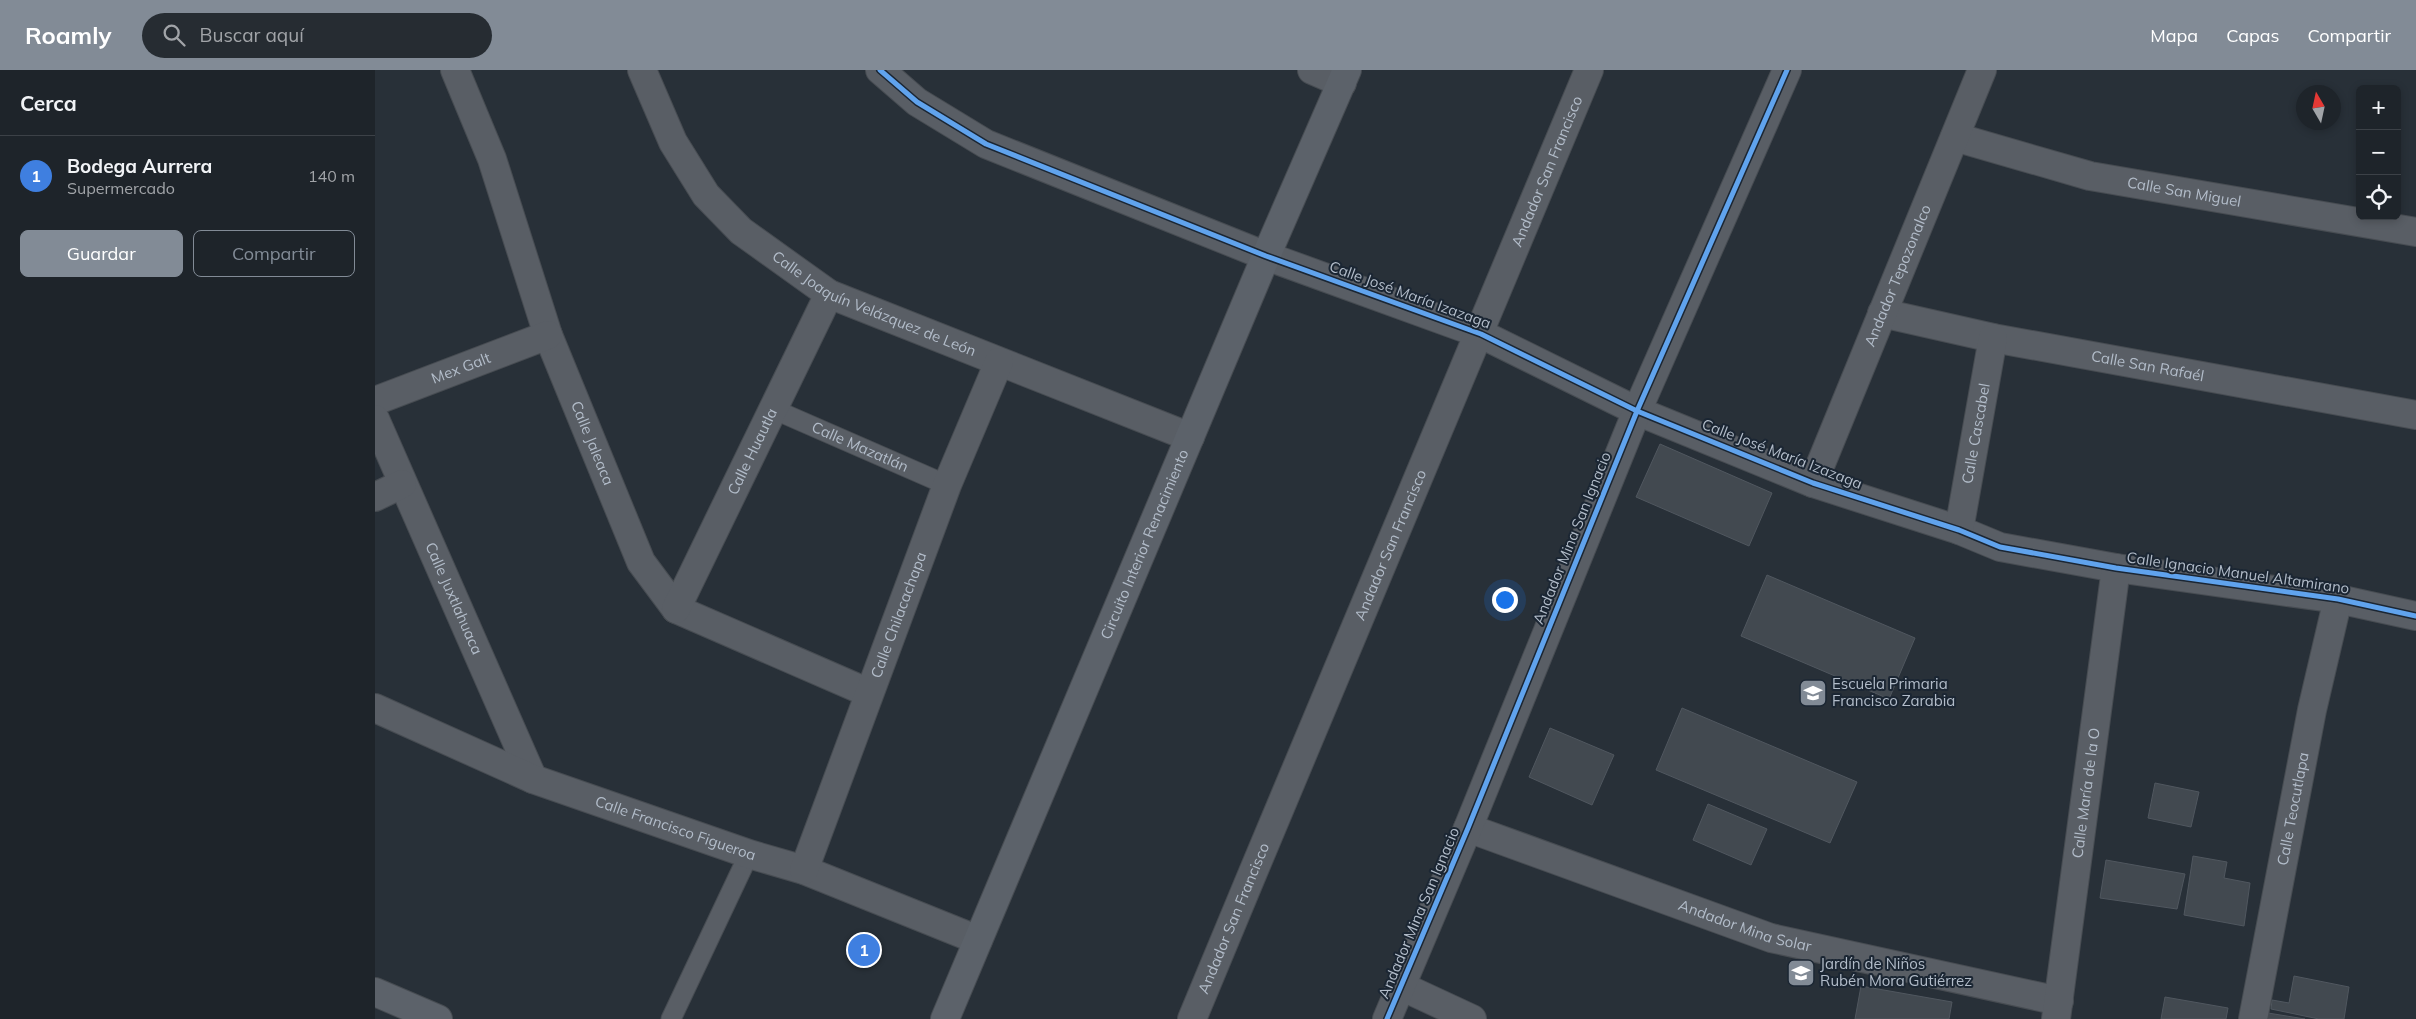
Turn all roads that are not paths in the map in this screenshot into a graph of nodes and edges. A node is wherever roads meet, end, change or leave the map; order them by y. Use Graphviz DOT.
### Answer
graph roads {
  1 [pos="455,70"];
  2 [pos="642,70"];
  3 [pos="880,70"];
  4 [pos="1312,70"];
  5 [pos="1589,70"];
  6 [pos="1787,70"];
  7 [pos="1982,70"];
  8 [pos="1345,76"];
  9 [pos="1955,137"];
  10 [pos="2416,232"];
  11 [pos="1266,256"];
  12 [pos="829,294"];
  13 [pos="1881,313"];
  14 [pos="1481,334"];
  15 [pos="548,335"];
  16 [pos="1993,338"];
  17 [pos="999,362"];
  18 [pos="375,401"];
  19 [pos="773,410"];
  20 [pos="1637,412"];
  21 [pos="2416,415"];
  22 [pos="375,419"];
  23 [pos="1190,436"];
  24 [pos="1813,482"];
  25 [pos="402,484"];
  26 [pos="947,485"];
  27 [pos="375,497"];
  28 [pos="1959,530"];
  29 [pos="2116,568"];
  30 [pos="2338,599"];
  31 [pos="676,609"];
  32 [pos="2416,616"];
  33 [pos="869,692"];
  34 [pos="375,708"];
  35 [pos="533,779"];
  36 [pos="1468,828"];
  37 [pos="749,854"];
  38 [pos="804,870"];
  39 [pos="978,940"];
  40 [pos="1401,986"];
  41 [pos="375,992"];
  42 [pos="2058,1010"];
  43 [pos="438,1019"];
  44 [pos="671,1019"];
  45 [pos="945,1019"];
  46 [pos="1192,1019"];
  47 [pos="1387,1019"];
  48 [pos="1472,1019"];
  49 [pos="2253,1019"];
  1 -- 15 [label="street, Calle Jaleaca"];
  2 -- 12 [label="street, Calle Joaquín Velázquez de León"];
  3 -- 11 [label="street, Calle José María Izazaga"];
  4 -- 8 [label="street"];
  5 -- 14 [label="street, Andador San Francisco"];
  6 -- 20 [label="street, Andador Mina San Ignacio"];
  7 -- 9 [label="street, Andador Tepozonalco"];
  8 -- 11 [label="main road, Circuito Interior Renacimiento"];
  9 -- 10 [label="street, Calle San Miguel"];
  9 -- 13 [label="street, Andador Tepozonalco"];
  11 -- 14 [label="street, Calle José María Izazaga"];
  11 -- 23 [label="main road, Circuito Interior Renacimiento"];
  12 -- 17 [label="street, Calle Joaquín Velázquez de León"];
  12 -- 19 [label="street, Calle Huautla"];
  13 -- 16 [label="street, Calle San Rafaél"];
  13 -- 24 [label="street, Andador Tepozonalco"];
  14 -- 20 [label="street, Calle José María Izazaga"];
  14 -- 46 [label="street, Andador San Francisco"];
  15 -- 18 [label="street, Mex Galt"];
  15 -- 31 [label="street, Calle Jaleaca"];
  16 -- 21 [label="street, Calle San Rafaél"];
  16 -- 28 [label="street, Calle Cascabel"];
  17 -- 23 [label="street, Calle Joaquín Velázquez de León"];
  17 -- 26 [label="street, Calle Chilacachapa"];
  19 -- 26 [label="lane, Calle Mazatlán"];
  19 -- 31 [label="street, Calle Huautla"];
  20 -- 24 [label="street, Calle José María Izazaga"];
  20 -- 36 [label="street, Andador Mina San Ignacio"];
  22 -- 25 [label="street, Calle Juxtlahuaca"];
  23 -- 39 [label="main road, Circuito Interior Renacimiento"];
  24 -- 28 [label="street, Calle José María Izazaga"];
  25 -- 27 [label="street"];
  25 -- 35 [label="street, Calle Juxtlahuaca"];
  26 -- 33 [label="street, Calle Chilacachapa"];
  28 -- 29 [label="street, Calle José María Izazaga"];
  29 -- 30 [label="street, Calle Ignacio Manuel Altamirano"];
  29 -- 42 [label="street, Calle María de la O"];
  30 -- 32 [label="street, Calle Ignacio Manuel Altamirano"];
  30 -- 49 [label="street, Calle Teocutlapa"];
  31 -- 33 [label="street"];
  33 -- 38 [label="street, Calle Chilacachapa"];
  34 -- 35 [label="street, Calle Francisco Figueroa"];
  35 -- 37 [label="street, Calle Francisco Figueroa"];
  36 -- 40 [label="street, Andador Mina San Ignacio"];
  36 -- 42 [label="street, Andador Mina Solar"];
  37 -- 38 [label="street, Calle Francisco Figueroa"];
  37 -- 44 [label="lane"];
  38 -- 39 [label="street, Calle Francisco Figueroa"];
  39 -- 45 [label="main road, Circuito Interior Renacimiento"];
  40 -- 47 [label="street, Andador Mina San Ignacio"];
  40 -- 48 [label="street"];
  41 -- 43 [label="main road"];
}
